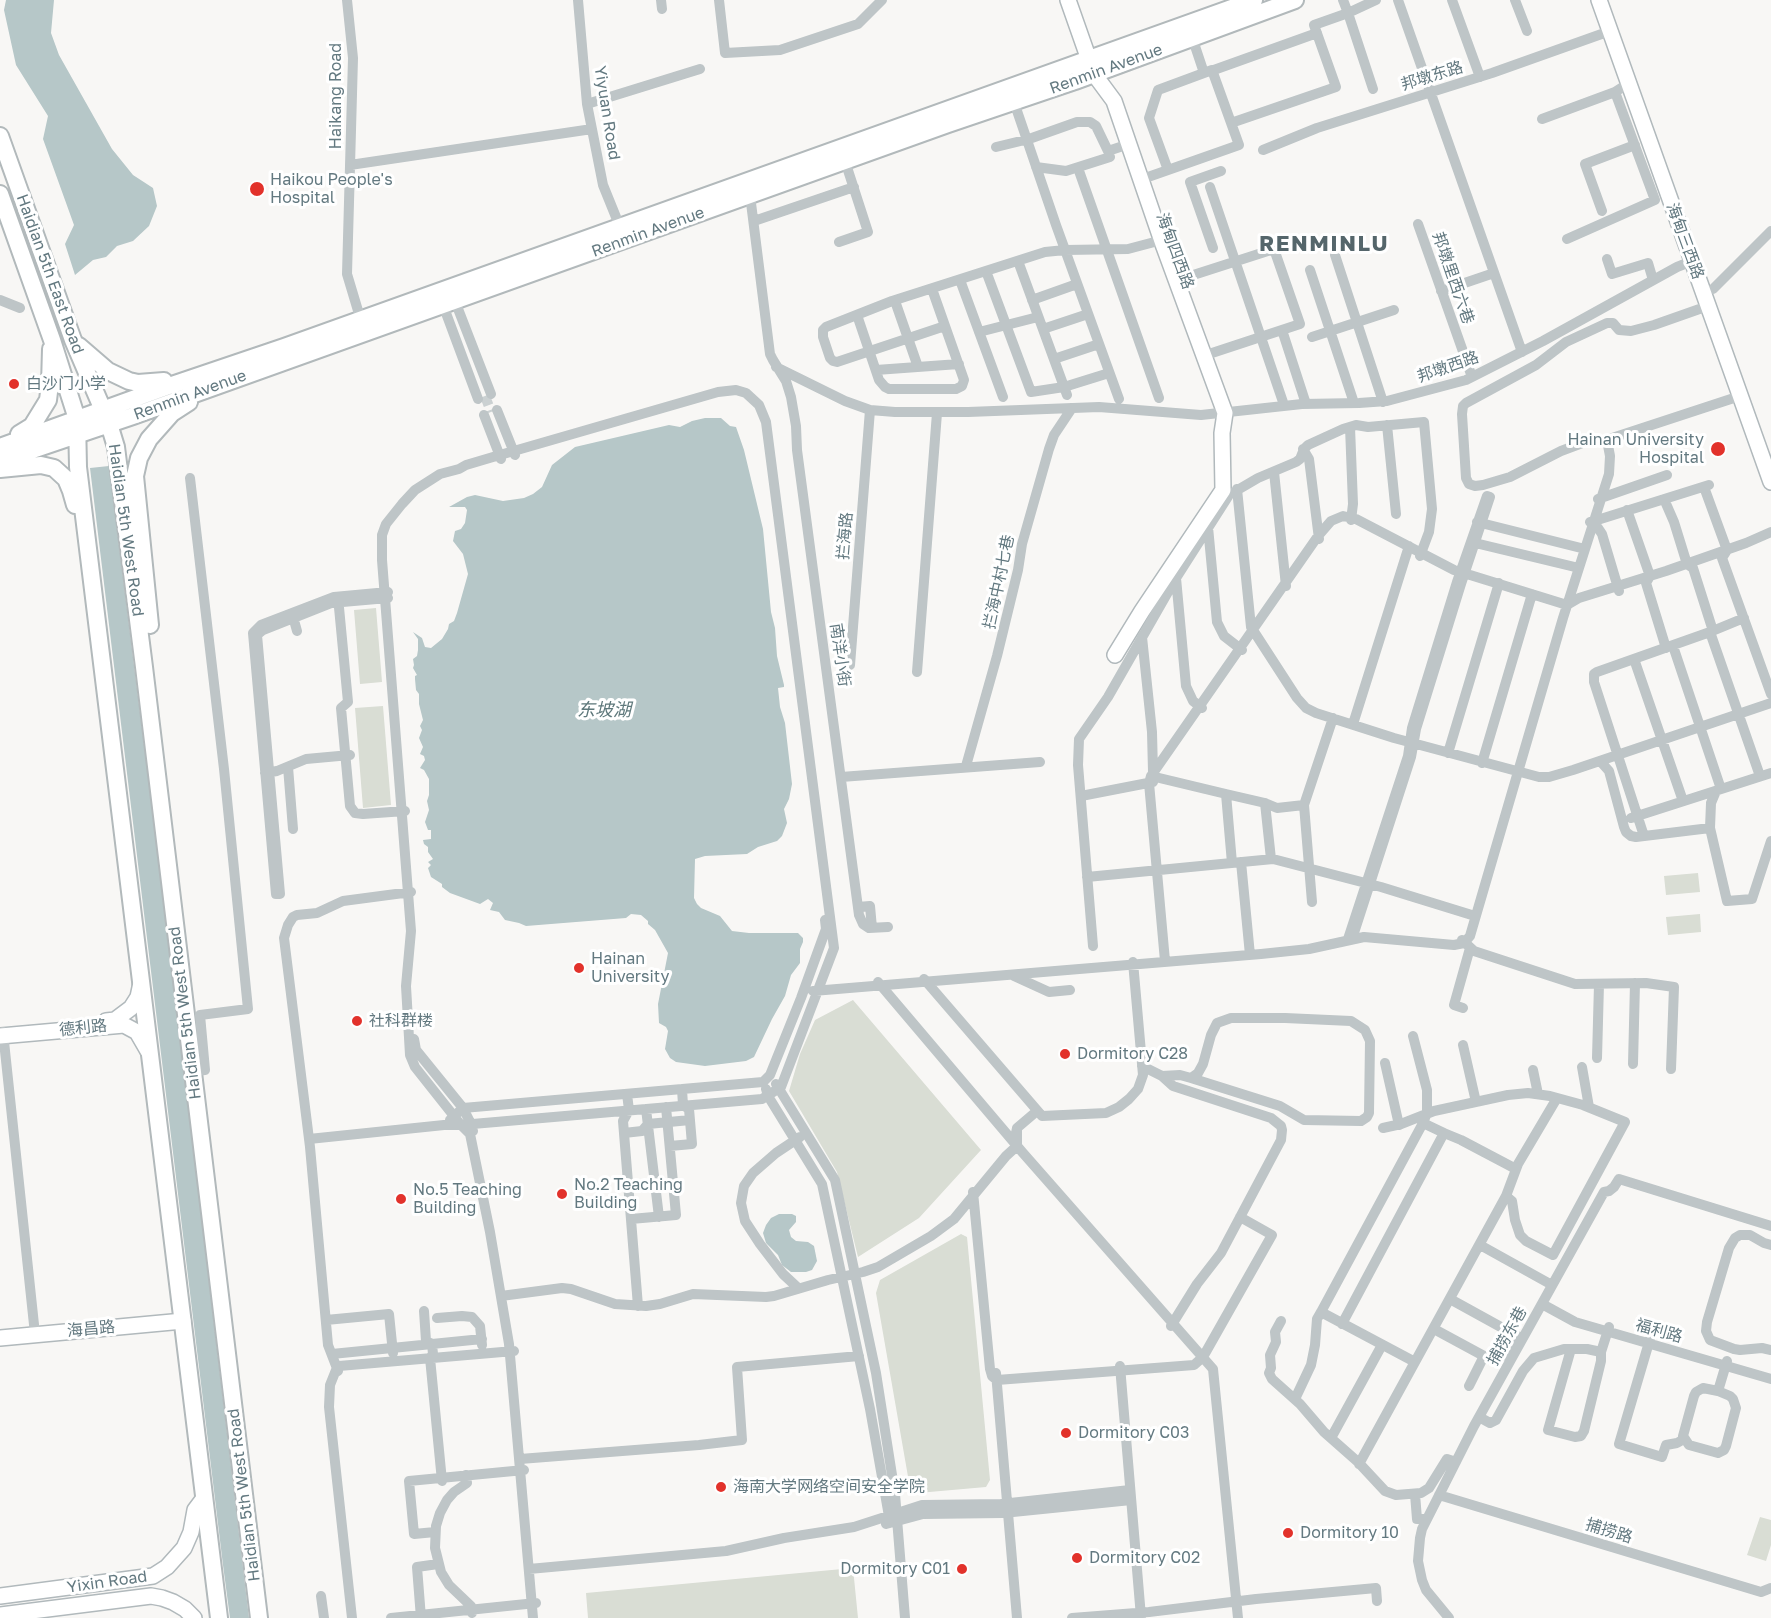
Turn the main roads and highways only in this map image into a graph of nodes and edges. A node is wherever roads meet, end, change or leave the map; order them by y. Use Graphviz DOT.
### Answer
graph roads {
  1 [pos="1254,0"];
  2 [pos="1295,0"];
  3 [pos="1096,65"];
  4 [pos="0,136"];
  5 [pos="0,194"];
  6 [pos="363,326"];
  7 [pos="52,339"];
  8 [pos="73,340"];
  9 [pos="186,380"];
  10 [pos="206,389"];
  11 [pos="106,417"];
  12 [pos="77,427"];
  13 [pos="0,446"];
  14 [pos="0,461"];
  15 [pos="0,469"];
  16 [pos="144,667"];
  17 [pos="106,693"];
  18 [pos="219,1618"];
  19 [pos="259,1618"];
  1 -- 3 [label="main road, Renmin Avenue"];
  2 -- 3 [label="main road, Renmin Avenue"];
  3 -- 6 [label="main road, Renmin Avenue"];
  3 -- 6 [label="main road, Renmin Avenue"];
  4 -- 8 [label="main road, Haidian 5th East Road"];
  5 -- 7 [label="main road, Haidian 5th East Road"];
  6 -- 9 [label="main road, Renmin Avenue"];
  6 -- 10 [label="main road, Renmin Avenue"];
  7 -- 12 [label="main road, Haidian 5th East Road"];
  7 -- 13 [label="main road"];
  8 -- 9 [label="main road"];
  8 -- 11 [label="main road, Haidian 5th East Road"];
  9 -- 11 [label="main road, Renmin Avenue"];
  10 -- 11 [label="main road, Renmin Avenue"];
  10 -- 16 [label="main road"];
  11 -- 12 [label="main road, Renmin Avenue"];
  11 -- 16 [label="main road, Haidian 5th West Road"];
  12 -- 13 [label="main road, Renmin Avenue"];
  12 -- 14 [label="main road, Renmin Avenue"];
  12 -- 17 [label="main road"];
  15 -- 17 [label="main road"];
  16 -- 19 [label="main road, Haidian 5th West Road"];
  17 -- 18 [label="main road"];
}
